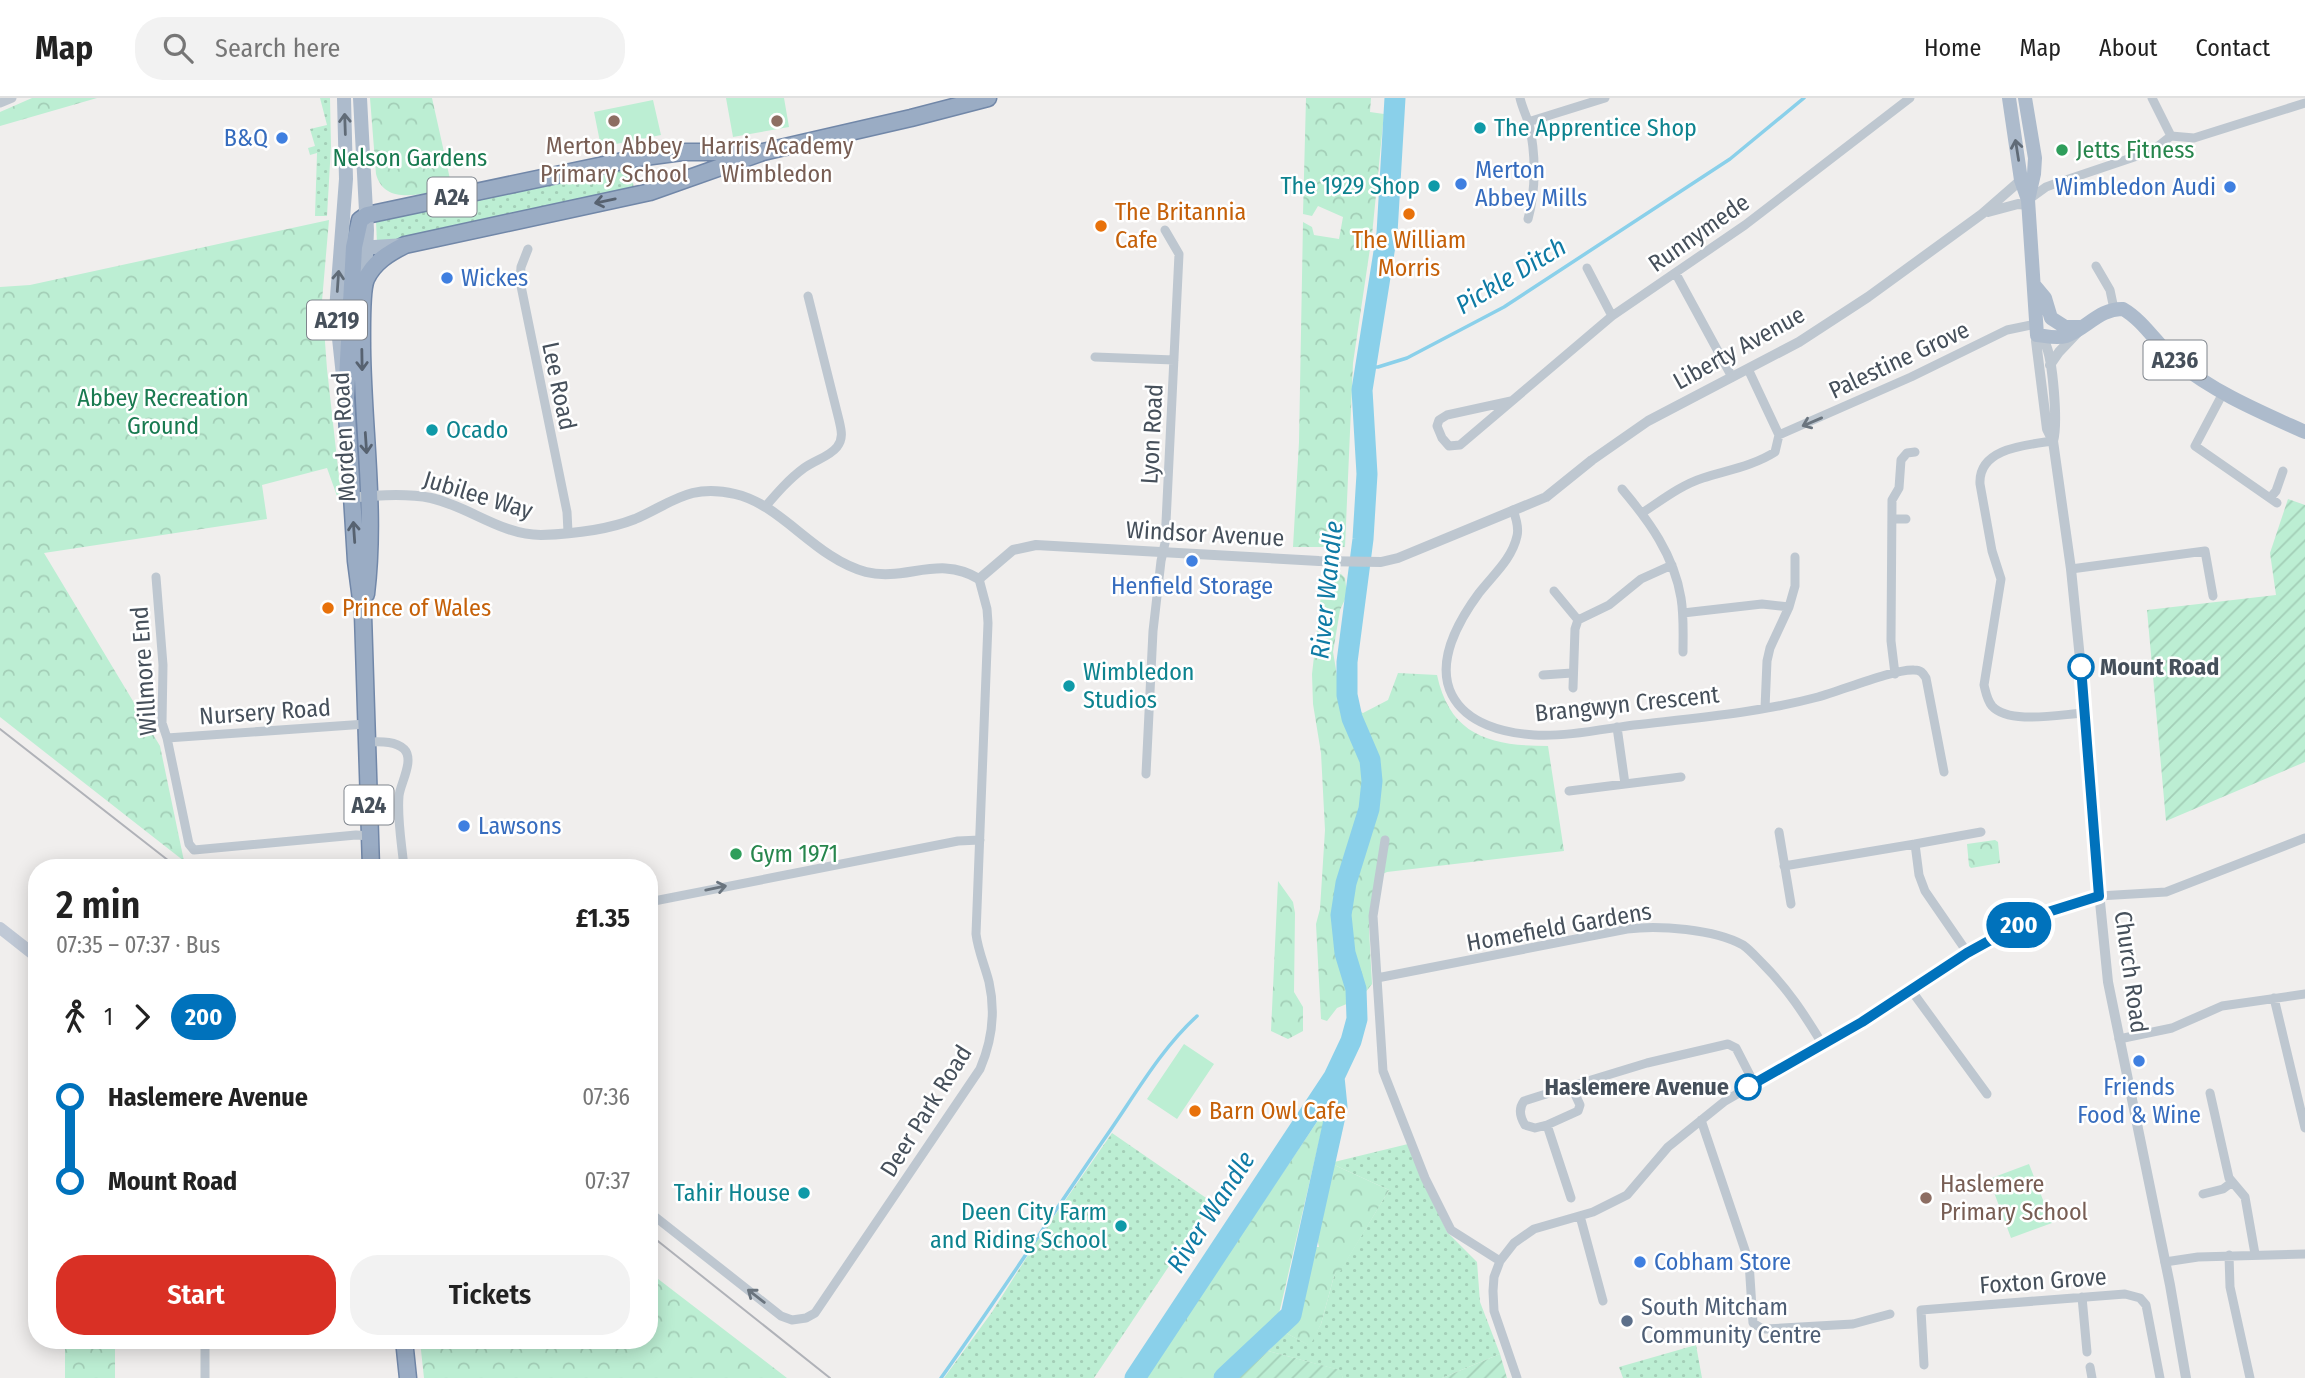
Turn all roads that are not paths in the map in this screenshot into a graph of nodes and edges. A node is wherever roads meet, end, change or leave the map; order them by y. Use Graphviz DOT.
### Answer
graph roads {
  1 [pos="12,98"];
  2 [pos="344,98"];
  3 [pos="360,98"];
  4 [pos="988,98"];
  5 [pos="1520,98"];
  6 [pos="1605,98"];
  7 [pos="1910,98"];
  8 [pos="2009,98"];
  9 [pos="2025,98"];
  10 [pos="2152,98"];
  11 [pos="0,103"];
  12 [pos="2305,103"];
  13 [pos="1528,122"];
  14 [pos="2171,136"];
  15 [pos="763,152"];
  16 [pos="2021,180"];
  17 [pos="2028,203"];
  18 [pos="1982,214"];
  19 [pos="367,215"];
  20 [pos="1528,219"];
  21 [pos="1166,230"];
  22 [pos="405,245"];
  23 [pos="354,246"];
  24 [pos="528,248"];
  25 [pos="2096,266"];
  26 [pos="1587,268"];
  27 [pos="1676,274"];
  28 [pos="365,280"];
  29 [pos="2035,286"];
  30 [pos="808,296"];
  31 [pos="2114,309"];
  32 [pos="1612,316"];
  33 [pos="2082,327"];
  34 [pos="2036,329"];
  35 [pos="1095,357"];
  36 [pos="1174,359"];
  37 [pos="2050,365"];
  38 [pos="1748,369"];
  39 [pos="1732,377"];
  40 [pos="2223,393"];
  41 [pos="1511,401"];
  42 [pos="2305,432"];
  43 [pos="1779,435"];
  44 [pos="2053,441"];
  45 [pos="1915,452"];
  46 [pos="2283,471"];
  47 [pos="1622,489"];
  48 [pos="370,496"];
  49 [pos="352,498"];
  50 [pos="765,507"];
  51 [pos="1513,510"];
  52 [pos="1642,513"];
  53 [pos="1892,519"];
  54 [pos="1906,519"];
  55 [pos="568,532"];
  56 [pos="1163,552"];
  57 [pos="1796,557"];
  58 [pos="1672,565"];
  59 [pos="2071,569"];
  60 [pos="156,577"];
  61 [pos="979,579"];
  62 [pos="1554,591"];
  63 [pos="2213,596"];
  64 [pos="1789,607"];
  65 [pos="1682,613"];
  66 [pos="363,615"];
  67 [pos="1578,620"];
  68 [pos="1683,652"];
  69 [pos="1572,673"];
  70 [pos="1895,674"];
  71 [pos="1543,675"];
  72 [pos="1573,688"];
  73 [pos="1765,708"];
  74 [pos="2085,713"];
  75 [pos="366,724"];
  76 [pos="1618,727"];
  77 [pos="167,738"];
  78 [pos="367,743"];
  79 [pos="1944,772"];
  80 [pos="1146,774"];
  81 [pos="1681,777"];
  82 [pos="1625,784"];
  83 [pos="1569,791"];
  84 [pos="1779,832"];
  85 [pos="1981,832"];
  86 [pos="370,836"];
  87 [pos="2305,838"];
  88 [pos="980,840"];
  89 [pos="1385,840"];
  90 [pos="1914,844"];
  91 [pos="371,859"];
  92 [pos="403,859"];
  93 [pos="1784,866"];
  94 [pos="2099,896"];
  95 [pos="658,900"];
  96 [pos="1791,904"];
  97 [pos="0,928"];
  98 [pos="28,950"];
  99 [pos="1967,953"];
  100 [pos="1377,978"];
  101 [pos="1912,990"];
  102 [pos="2305,994"];
  103 [pos="2274,998"];
  104 [pos="2119,1039"];
  105 [pos="1823,1045"];
  106 [pos="1754,1083"];
  107 [pos="1565,1088"];
  108 [pos="2210,1093"];
  109 [pos="1987,1094"];
  110 [pos="1700,1120"];
  111 [pos="1547,1125"];
  112 [pos="2305,1128"];
  113 [pos="2231,1183"];
  114 [pos="2203,1194"];
  115 [pos="1571,1198"];
  116 [pos="1580,1216"];
  117 [pos="658,1219"];
  118 [pos="2255,1254"];
  119 [pos="2305,1254"];
  120 [pos="2229,1255"];
  121 [pos="1500,1261"];
  122 [pos="2165,1262"];
  123 [pos="2082,1297"];
  124 [pos="1603,1301"];
  125 [pos="1890,1314"];
  126 [pos="205,1349"];
  127 [pos="405,1349"];
  128 [pos="2087,1352"];
  129 [pos="1924,1365"];
  130 [pos="2090,1367"];
  131 [pos="205,1378"];
  132 [pos="408,1378"];
  133 [pos="1517,1378"];
  134 [pos="2092,1378"];
  135 [pos="2160,1378"];
  136 [pos="2186,1378"];
  137 [pos="2250,1378"];
  1 -- 11 [label="street"];
  23 -- 2 [label="main road, Morden Road / A219, one-way"];
  3 -- 19 [label="main road, Morden Road"];
  4 -- 15 [label="highway, A24"];
  5 -- 13 [label="street"];
  6 -- 13 [label="street"];
  7 -- 27 [label="street, Runnymede"];
  16 -- 8 [label="main road, one-way"];
  9 -- 17 [label="main road"];
  10 -- 14 [label="street"];
  12 -- 14 [label="street"];
  13 -- 20 [label="street"];
  14 -- 17 [label="street"];
  15 -- 19 [label="highway, A24"];
  15 -- 22 [label="highway, A24, one-way"];
  16 -- 17 [label="main road"];
  16 -- 18 [label="street, Liberty Avenue"];
  17 -- 18 [label="street, Liberty Avenue"];
  17 -- 29 [label="main road"];
  18 -- 38 [label="street, Liberty Avenue"];
  19 -- 23 [label="highway, Morden Road / A24"];
  21 -- 36 [label="street, Lyon Road"];
  22 -- 23 [label="main road"];
  22 -- 28 [label="highway, A24"];
  23 -- 28 [label="main road, Morden Road / A219"];
  49 -- 23 [label="highway, Morden Road / A24, one-way"];
  24 -- 55 [label="street, Lee Road"];
  25 -- 31 [label="street"];
  26 -- 32 [label="street"];
  27 -- 32 [label="street, Runnymede"];
  27 -- 39 [label="street"];
  28 -- 48 [label="highway, Morden Road / A24, one-way"];
  29 -- 33 [label="main road"];
  29 -- 34 [label="main road"];
  30 -- 50 [label="street"];
  31 -- 33 [label="main road"];
  31 -- 40 [label="main road, A236"];
  32 -- 41 [label="street, Runnymede"];
  33 -- 34 [label="main road"];
  33 -- 37 [label="street"];
  34 -- 37 [label="street, Church Road"];
  34 -- 43 [label="street, Palestine Grove, one-way"];
  34 -- 44 [label="street, Church Road"];
  35 -- 36 [label="street, Lyon Road"];
  36 -- 56 [label="street, Lyon Road"];
  37 -- 44 [label="street, Church Road"];
  38 -- 39 [label="street, Liberty Avenue"];
  38 -- 43 [label="street"];
  39 -- 51 [label="street, Liberty Avenue"];
  40 -- 42 [label="main road, A236"];
  40 -- 46 [label="street"];
  41 -- 41 [label="street, Runnymede"];
  43 -- 52 [label="street"];
  44 -- 59 [label="street, Church Road"];
  44 -- 74 [label="street"];
  45 -- 53 [label="street"];
  47 -- 52 [label="street"];
  48 -- 49 [label="street, Jubilee Way"];
  48 -- 55 [label="street, Jubilee Way"];
  48 -- 66 [label="highway, Morden Road / A24"];
  66 -- 49 [label="highway, Morden Road / A24, one-way"];
  50 -- 55 [label="street, Jubilee Way"];
  50 -- 61 [label="street, Jubilee Way"];
  51 -- 56 [label="street, Windsor Avenue"];
  51 -- 76 [label="street, Brangwyn Crescent"];
  52 -- 58 [label="street"];
  53 -- 54 [label="street"];
  53 -- 70 [label="street"];
  56 -- 61 [label="street, Windsor Avenue"];
  56 -- 80 [label="street, Lyon Road"];
  57 -- 64 [label="street"];
  58 -- 65 [label="street"];
  58 -- 67 [label="street"];
  59 -- 63 [label="street"];
  59 -- 74 [label="street, Church Road"];
  60 -- 77 [label="street, Willmore End"];
  61 -- 88 [label="street, Deer Park Road"];
  62 -- 67 [label="street"];
  64 -- 65 [label="street"];
  64 -- 73 [label="street"];
  65 -- 68 [label="street"];
  66 -- 75 [label="highway, Morden Road / A24"];
  67 -- 69 [label="street"];
  69 -- 71 [label="street"];
  69 -- 72 [label="street"];
  70 -- 73 [label="street, Brangwyn Crescent"];
  70 -- 79 [label="street, Brangwyn Crescent"];
  73 -- 76 [label="street, Brangwyn Crescent"];
  74 -- 94 [label="street, Church Road"];
  75 -- 77 [label="street, Nursery Road"];
  75 -- 78 [label="highway, Morden Road / A24"];
  76 -- 82 [label="street"];
  77 -- 86 [label="street, Willmore End"];
  78 -- 86 [label="highway, Morden Road / A24"];
  78 -- 92 [label="street"];
  81 -- 82 [label="street"];
  82 -- 83 [label="street"];
  84 -- 93 [label="street"];
  85 -- 90 [label="street"];
  86 -- 91 [label="highway, Morden Road / A24"];
  87 -- 94 [label="street"];
  95 -- 88 [label="street, one-way"];
  88 -- 117 [label="street, Deer Park Road, one-way"];
  89 -- 100 [label="street"];
  90 -- 93 [label="street"];
  90 -- 99 [label="street"];
  93 -- 96 [label="street"];
  94 -- 99 [label="street"];
  94 -- 104 [label="street, Church Road"];
  97 -- 98 [label="main road"];
  99 -- 101 [label="street"];
  100 -- 105 [label="street, Homefield Gardens"];
  100 -- 121 [label="street"];
  101 -- 105 [label="street"];
  101 -- 109 [label="street"];
  102 -- 103 [label="street"];
  103 -- 104 [label="street"];
  103 -- 112 [label="street"];
  104 -- 122 [label="street, Church Road"];
  105 -- 106 [label="street"];
  106 -- 107 [label="street"];
  106 -- 110 [label="street"];
  107 -- 111 [label="street"];
  107 -- 111 [label="street"];
  108 -- 113 [label="street"];
  110 -- 116 [label="street"];
  110 -- 125 [label="street"];
  111 -- 115 [label="street"];
  113 -- 114 [label="street"];
  113 -- 118 [label="street"];
  116 -- 121 [label="street"];
  116 -- 124 [label="street"];
  118 -- 119 [label="street"];
  118 -- 120 [label="street"];
  120 -- 122 [label="street"];
  120 -- 137 [label="street"];
  121 -- 133 [label="street"];
  122 -- 136 [label="street, Church Road"];
  123 -- 128 [label="street"];
  123 -- 129 [label="street, Foxton Grove"];
  123 -- 135 [label="street, Foxton Grove"];
  126 -- 131 [label="street"];
  127 -- 132 [label="highway"];
  130 -- 134 [label="street"];
}
